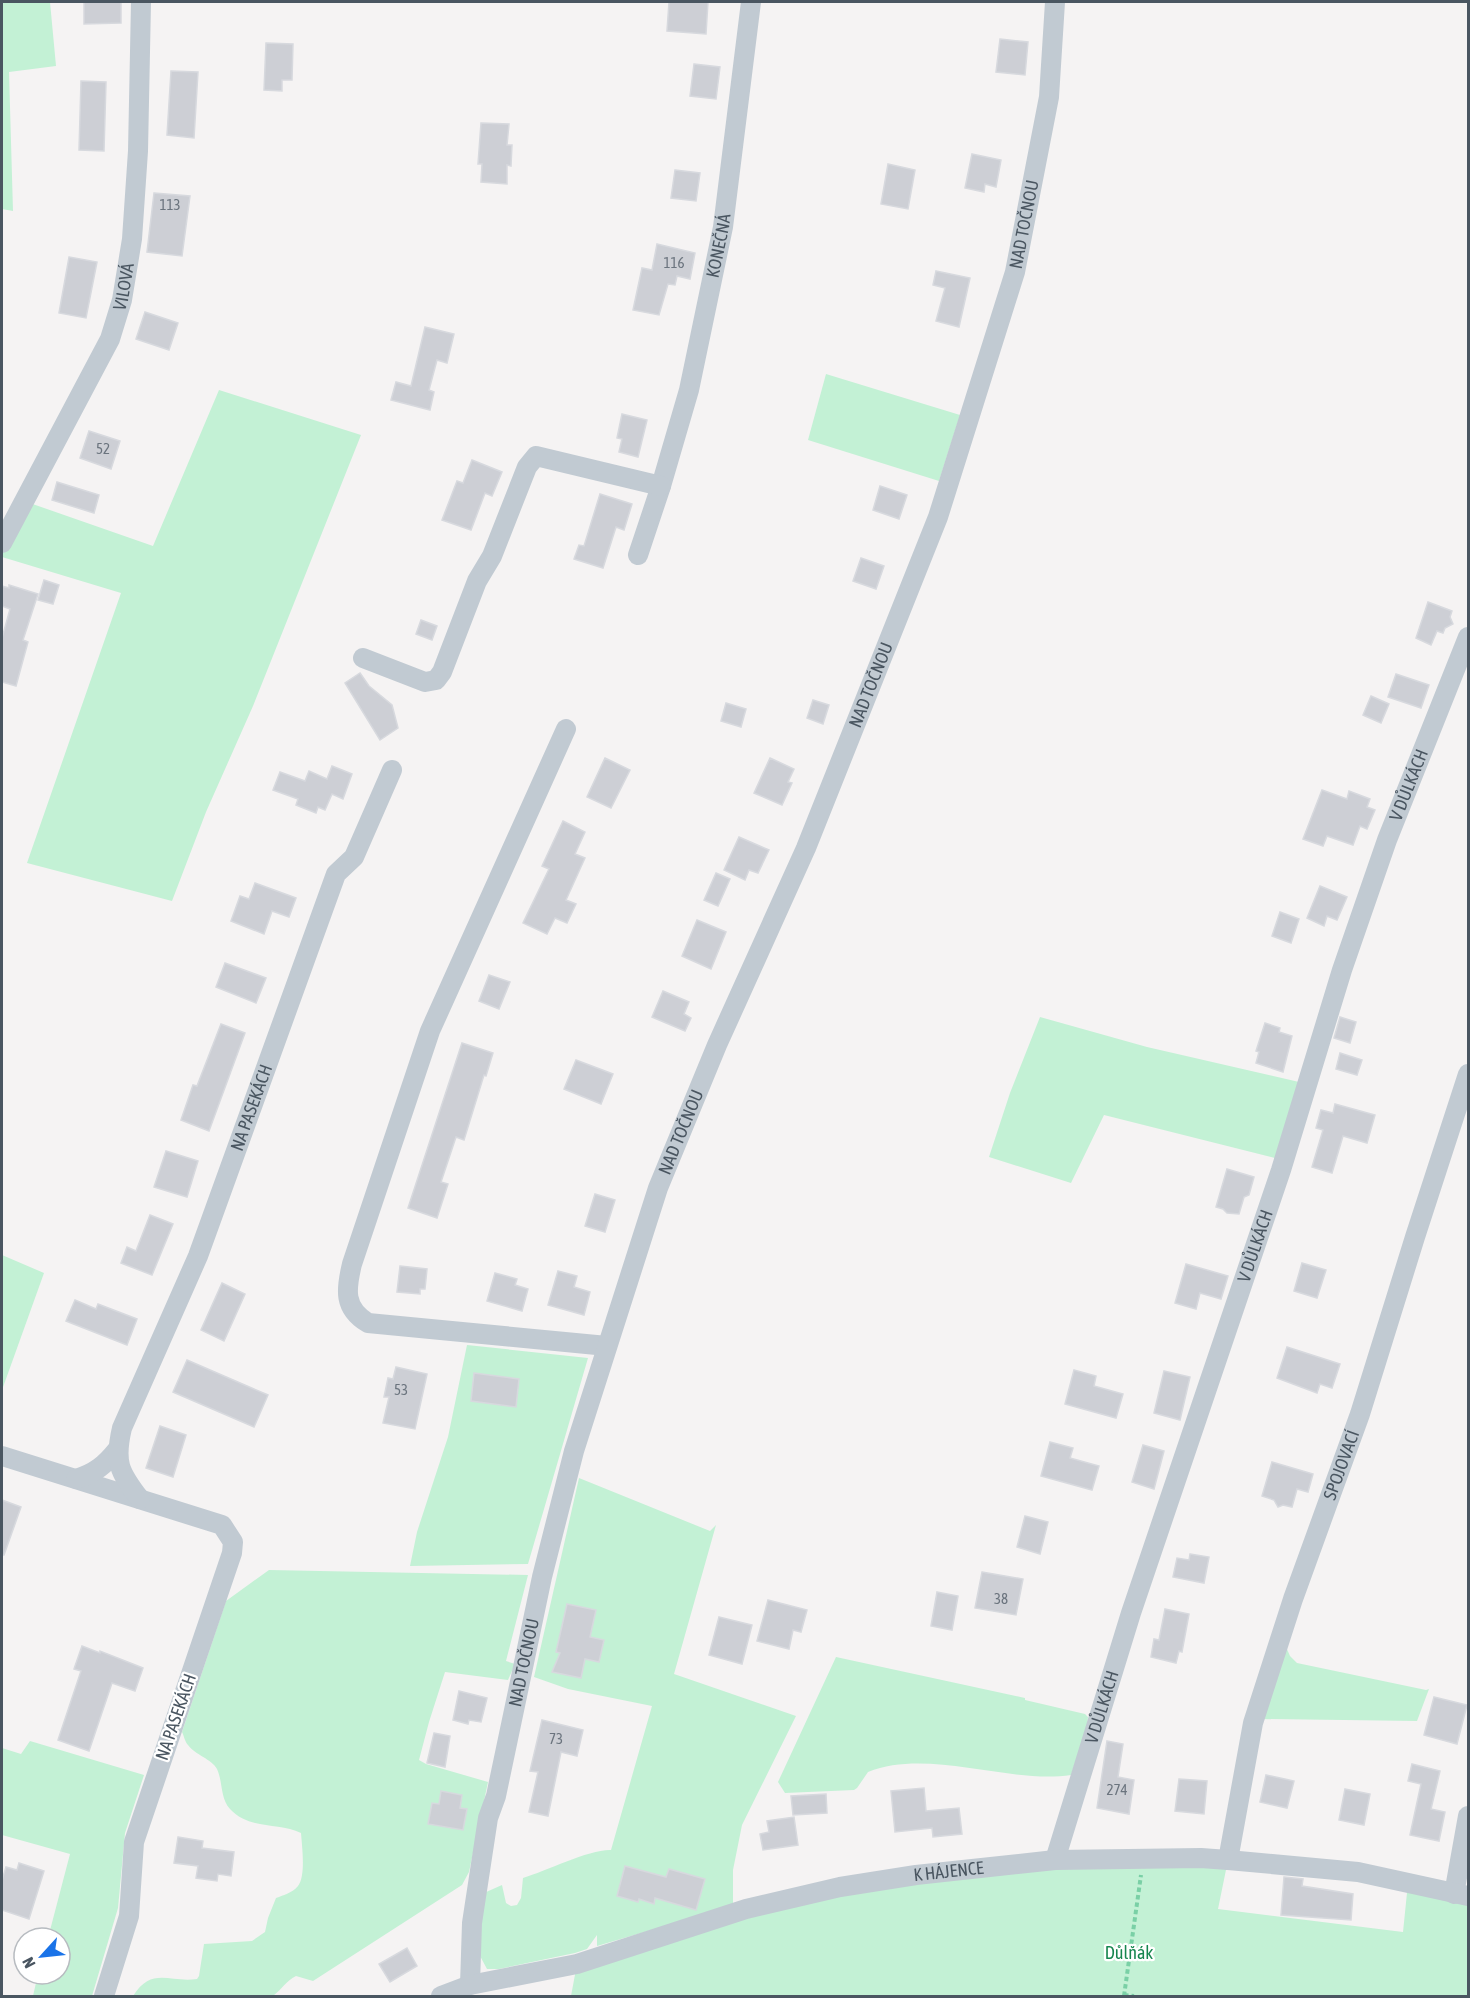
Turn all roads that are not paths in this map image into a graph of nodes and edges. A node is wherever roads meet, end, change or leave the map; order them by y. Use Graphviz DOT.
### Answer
graph roads {
  1 [pos="141,2"];
  2 [pos="751,2"];
  3 [pos="1055,2"];
  4 [pos="662,486"];
  5 [pos="2,543"];
  6 [pos="638,555"];
  7 [pos="1468,637"];
  8 [pos="363,658"];
  9 [pos="566,729"];
  10 [pos="392,770"];
  11 [pos="1468,1074"];
  12 [pos="607,1346"];
  13 [pos="117,1450"];
  14 [pos="2,1456"];
  15 [pos="76,1479"];
  16 [pos="140,1499"];
  17 [pos="1468,1816"];
  18 [pos="1055,1860"];
  19 [pos="1228,1860"];
  20 [pos="1461,1895"];
  21 [pos="470,1985"];
  22 [pos="104,1996"];
  23 [pos="441,1996"];
  1 -- 5 [label="street, VILOVÁ"];
  2 -- 4 [label="street, KONEČNÁ"];
  3 -- 12 [label="street, NAD TOČNOU"];
  4 -- 6 [label="street, KONEČNÁ"];
  4 -- 8 [label="street"];
  7 -- 18 [label="street, V DŮLKÁCH"];
  9 -- 12 [label="street"];
  10 -- 13 [label="street, NA PASEKÁCH"];
  11 -- 19 [label="street, SPOJOVACÍ"];
  12 -- 21 [label="street, NAD TOČNOU"];
  13 -- 15 [label="street, NA PASEKÁCH"];
  13 -- 16 [label="street"];
  14 -- 15 [label="street, NA PASEKÁCH"];
  15 -- 16 [label="street, NA PASEKÁCH"];
  16 -- 22 [label="street, NA PASEKÁCH"];
  17 -- 20 [label="street"];
  18 -- 19 [label="street, K HÁJENCE"];
  18 -- 21 [label="street, K HÁJENCE"];
  19 -- 20 [label="street, K HÁJENCE"];
  21 -- 23 [label="street, K HÁJENCE"];
}
